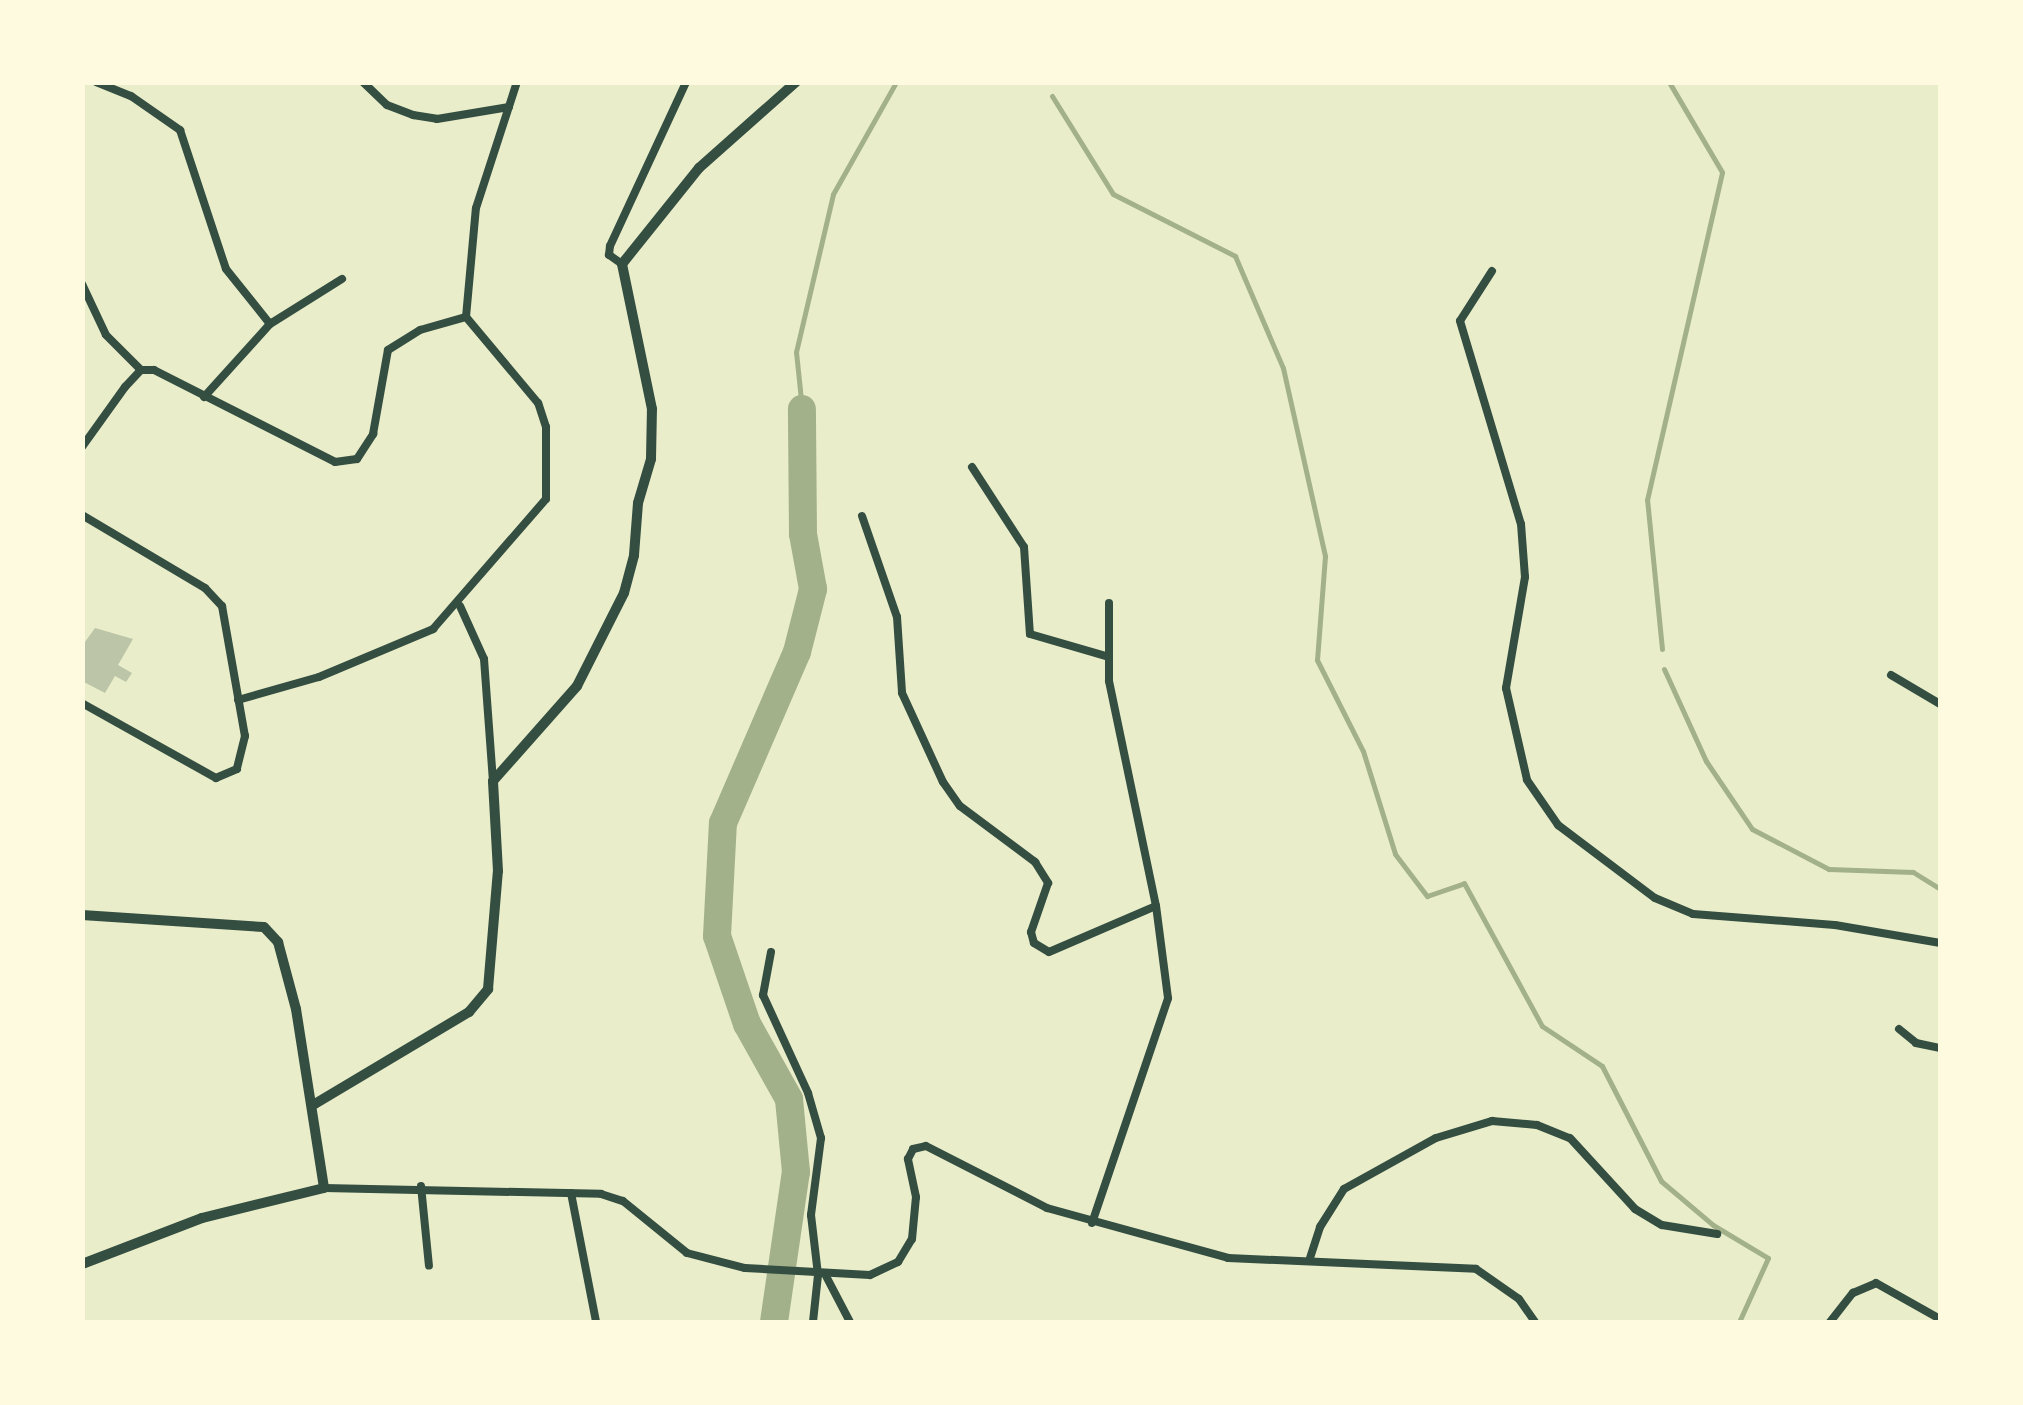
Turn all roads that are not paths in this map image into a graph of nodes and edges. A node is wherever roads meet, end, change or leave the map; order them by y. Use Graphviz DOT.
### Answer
graph roads {
  1 [pos="96,82"];
  2 [pos="363,82"];
  3 [pos="517,82"];
  4 [pos="686,82"];
  5 [pos="796,82"];
  6 [pos="509,108"];
  7 [pos="622,264"];
  8 [pos="1492,271"];
  9 [pos="342,279"];
  10 [pos="82,284"];
  11 [pos="466,317"];
  12 [pos="270,324"];
  13 [pos="141,370"];
  14 [pos="204,397"];
  15 [pos="82,448"];
  16 [pos="972,467"];
  17 [pos="82,516"];
  18 [pos="862,516"];
  19 [pos="1109,603"];
  20 [pos="460,606"];
  21 [pos="1110,658"];
  22 [pos="1890,675"];
  23 [pos="238,700"];
  24 [pos="82,704"];
  25 [pos="1940,704"];
  26 [pos="493,780"];
  27 [pos="1156,906"];
  28 [pos="82,915"];
  29 [pos="1940,943"];
  30 [pos="771,952"];
  31 [pos="1899,1030"];
  32 [pos="1940,1048"];
  33 [pos="313,1105"];
  34 [pos="421,1186"];
  35 [pos="324,1188"];
  36 [pos="571,1193"];
  37 [pos="1092,1222"];
  38 [pos="1717,1234"];
  39 [pos="1310,1258"];
  40 [pos="82,1264"];
  41 [pos="428,1266"];
  42 [pos="822,1276"];
  43 [pos="1940,1319"];
  44 [pos="596,1322"];
  45 [pos="813,1322"];
  46 [pos="850,1322"];
  47 [pos="1535,1322"];
  48 [pos="1830,1322"];
  1 -- 12 [label="street"];
  2 -- 6 [label="street"];
  3 -- 6 [label="street"];
  4 -- 7 [label="street"];
  5 -- 7 [label="street"];
  6 -- 11 [label="street"];
  7 -- 26 [label="street"];
  8 -- 29 [label="street"];
  9 -- 12 [label="street"];
  10 -- 13 [label="street"];
  11 -- 14 [label="street"];
  11 -- 20 [label="street"];
  12 -- 14 [label="street"];
  13 -- 14 [label="street"];
  13 -- 15 [label="street"];
  16 -- 21 [label="street"];
  17 -- 23 [label="street"];
  18 -- 27 [label="street"];
  19 -- 21 [label="street"];
  20 -- 23 [label="street"];
  20 -- 26 [label="street"];
  21 -- 27 [label="street"];
  22 -- 25 [label="street"];
  23 -- 24 [label="street"];
  26 -- 33 [label="street"];
  27 -- 37 [label="street"];
  28 -- 33 [label="street"];
  30 -- 42 [label="street"];
  31 -- 32 [label="street"];
  33 -- 35 [label="street"];
  34 -- 35 [label="street"];
  34 -- 36 [label="street"];
  34 -- 41 [label="street"];
  35 -- 40 [label="street"];
  36 -- 42 [label="street"];
  36 -- 44 [label="street"];
  37 -- 39 [label="street"];
  37 -- 42 [label="street"];
  38 -- 39 [label="street"];
  39 -- 47 [label="street"];
  42 -- 45 [label="street"];
  42 -- 46 [label="street"];
  43 -- 48 [label="street"];
}
